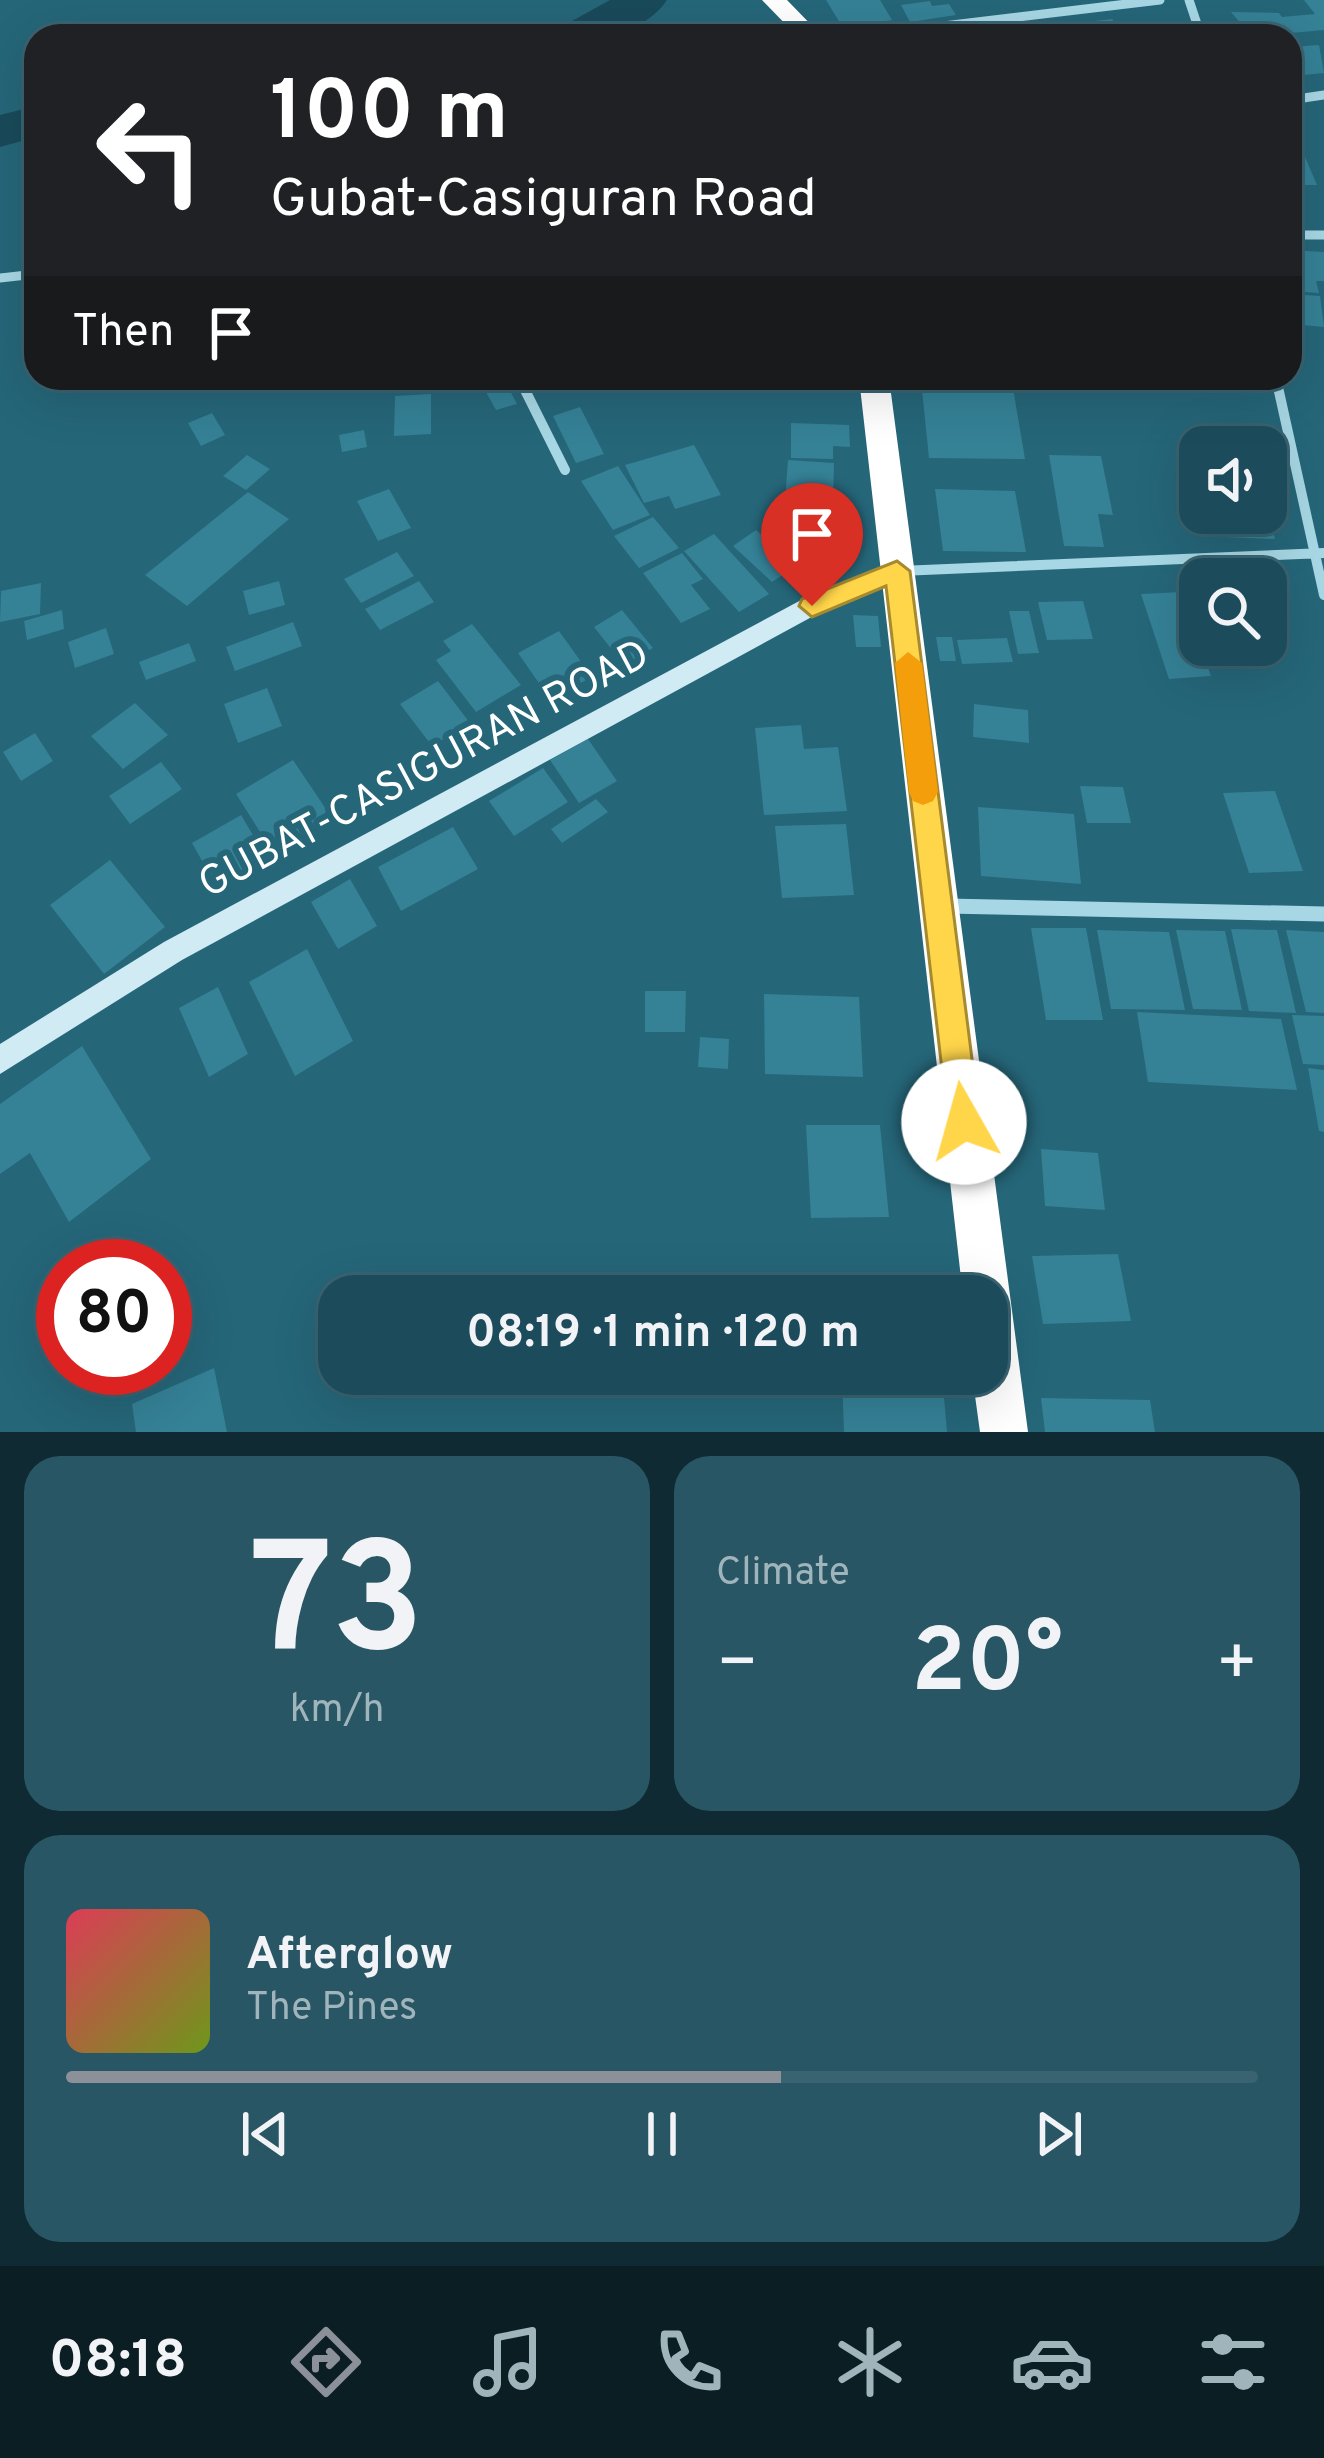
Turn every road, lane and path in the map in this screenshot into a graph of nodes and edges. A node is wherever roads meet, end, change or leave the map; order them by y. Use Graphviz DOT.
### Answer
graph roads {
  1 [pos="1160,0"];
  2 [pos="960,24"];
  3 [pos="526,390"];
  4 [pos="875,390"];
  5 [pos="1279,390"];
  6 [pos="565,470"];
  7 [pos="1318,554"];
  8 [pos="897,571"];
  9 [pos="1324,595"];
  10 [pos="937,905"];
  11 [pos="1324,914"];
  12 [pos="0,1060"];
  13 [pos="983,1275"];
  14 [pos="999,1395"];
  15 [pos="1004,1432"];
  1 -- 2 [label="street"];
  3 -- 6 [label="street"];
  4 -- 8 [label="highway"];
  5 -- 7 [label="street"];
  7 -- 8 [label="street"];
  7 -- 9 [label="street"];
  8 -- 10 [label="highway"];
  8 -- 12 [label="main road, GUBAT-CASIGURAN ROAD"];
  10 -- 11 [label="street"];
  10 -- 13 [label="highway"];
  14 -- 15 [label="highway"];
}
